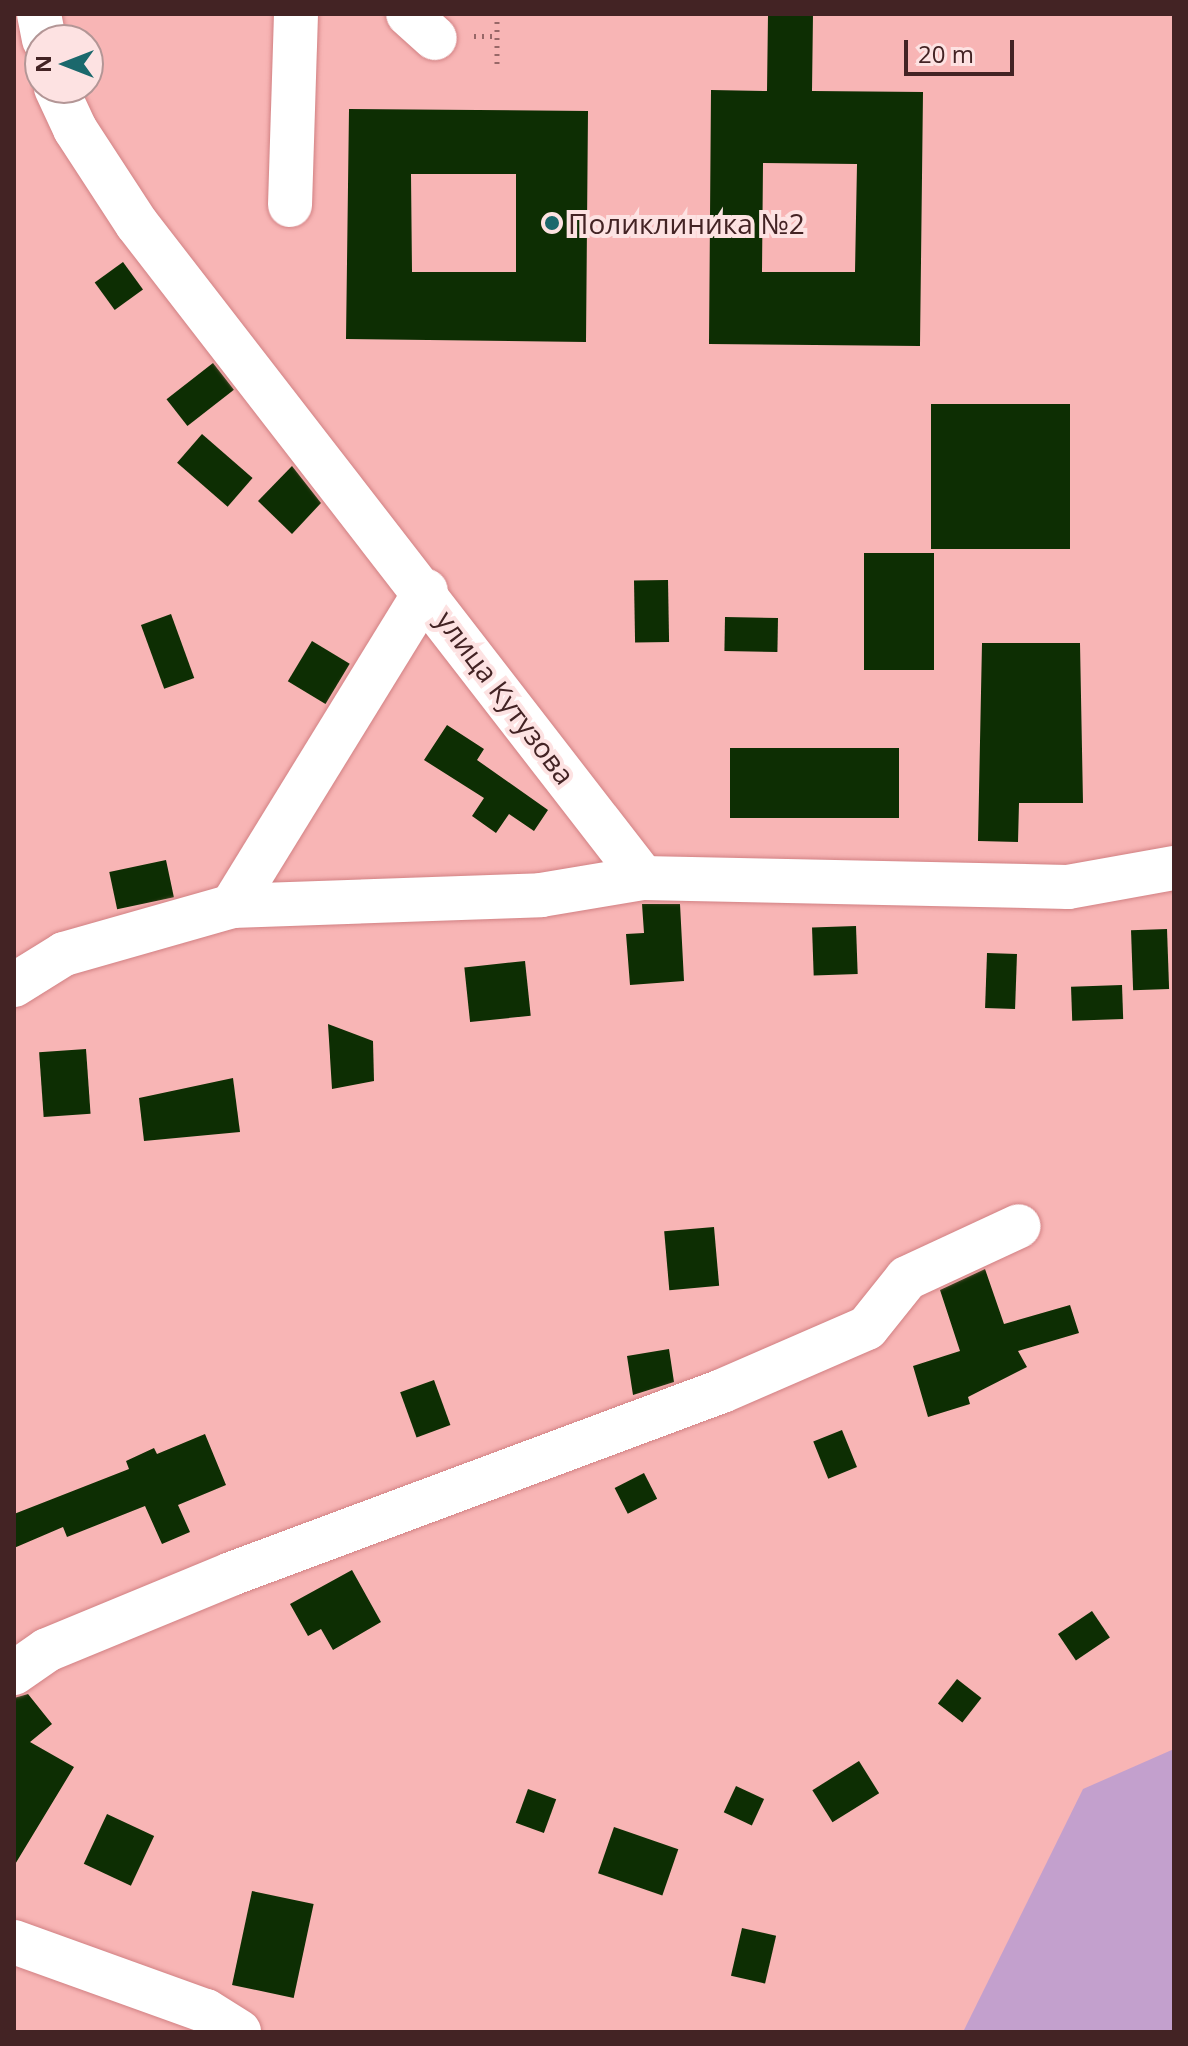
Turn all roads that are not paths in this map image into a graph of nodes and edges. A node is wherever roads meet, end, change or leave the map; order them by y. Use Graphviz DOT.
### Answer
graph roads {
  1 [pos="28,14"];
  2 [pos="296,14"];
  3 [pos="14,23"];
  4 [pos="66,104"];
  5 [pos="290,205"];
  6 [pos="426,591"];
  7 [pos="1174,868"];
  8 [pos="643,878"];
  9 [pos="232,906"];
  10 [pos="14,985"];
  11 [pos="1019,1226"];
  12 [pos="14,1673"];
  13 [pos="14,1942"];
  14 [pos="239,2032"];
  1 -- 3 [label="street"];
  2 -- 5 [label="street"];
  4 -- 6 [label="street, улица Кутузова"];
  6 -- 8 [label="street, улица Кутузова"];
  6 -- 9 [label="street"];
  7 -- 8 [label="street"];
  8 -- 9 [label="street"];
  9 -- 10 [label="street"];
  11 -- 12 [label="street"];
  13 -- 14 [label="street"];
}
